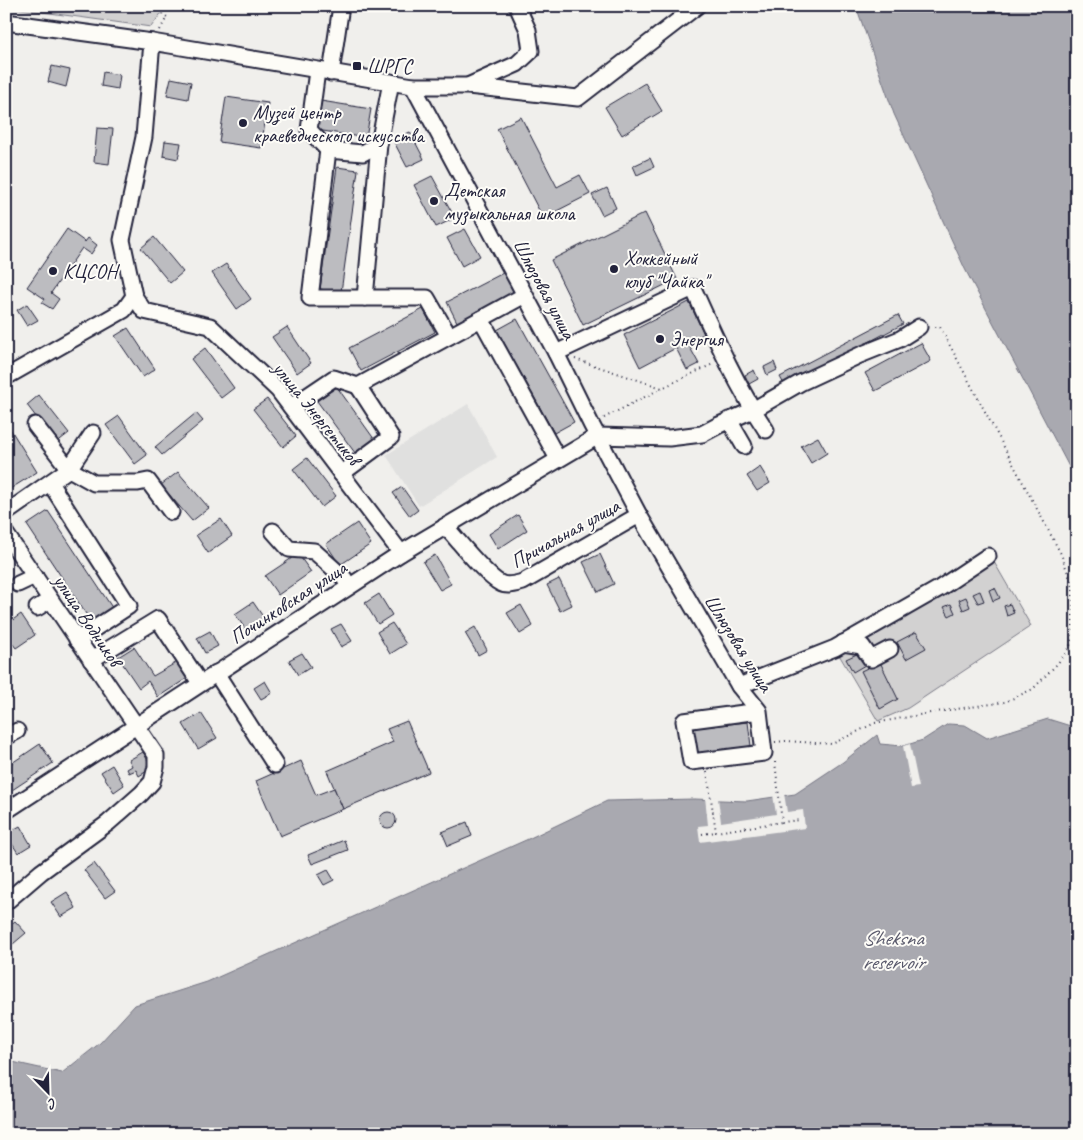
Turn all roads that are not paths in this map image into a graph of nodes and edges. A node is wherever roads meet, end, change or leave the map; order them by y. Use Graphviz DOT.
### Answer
graph roads {
  1 [pos="340,6"];
  2 [pos="517,6"];
  3 [pos="697,6"];
  4 [pos="6,22"];
  5 [pos="152,42"];
  6 [pos="324,72"];
  7 [pos="391,82"];
  8 [pos="413,86"];
  9 [pos="468,86"];
  10 [pos="379,144"];
  11 [pos="328,150"];
  12 [pos="525,295"];
  13 [pos="134,296"];
  14 [pos="365,298"];
  15 [pos="481,319"];
  16 [pos="919,327"];
  17 [pos="449,336"];
  18 [pos="556,353"];
  19 [pos="6,377"];
  20 [pos="358,386"];
  21 [pos="291,406"];
  22 [pos="753,410"];
  23 [pos="729,420"];
  24 [pos="36,425"];
  25 [pos="594,430"];
  26 [pos="766,430"];
  27 [pos="93,433"];
  28 [pos="744,446"];
  29 [pos="558,460"];
  30 [pos="69,469"];
  31 [pos="341,474"];
  32 [pos="50,483"];
  33 [pos="171,512"];
  34 [pos="6,513"];
  35 [pos="639,514"];
  36 [pos="445,526"];
  37 [pos="273,531"];
  38 [pos="6,534"];
  39 [pos="400,553"];
  40 [pos="988,556"];
  41 [pos="35,576"];
  42 [pos="18,584"];
  43 [pos="349,586"];
  44 [pos="50,600"];
  45 [pos="37,608"];
  46 [pos="78,640"];
  47 [pos="843,643"];
  48 [pos="890,649"];
  49 [pos="91,660"];
  50 [pos="216,673"];
  51 [pos="200,683"];
  52 [pos="739,686"];
  53 [pos="759,711"];
  54 [pos="136,728"];
  55 [pos="275,766"];
  56 [pos="6,811"];
  57 [pos="6,902"];
  1 -- 6 [label="street"];
  2 -- 9 [label="street"];
  3 -- 9 [label="street"];
  4 -- 5 [label="street"];
  5 -- 6 [label="street"];
  5 -- 13 [label="street"];
  6 -- 7 [label="street"];
  6 -- 11 [label="street"];
  7 -- 8 [label="street"];
  7 -- 10 [label="street"];
  8 -- 9 [label="street"];
  8 -- 12 [label="street, Шлюзовая улица"];
  10 -- 11 [label="street"];
  10 -- 14 [label="street"];
  11 -- 14 [label="street"];
  12 -- 15 [label="street"];
  12 -- 18 [label="street, Шлюзовая улица"];
  13 -- 19 [label="street"];
  13 -- 21 [label="street, улица Энергетиков"];
  14 -- 17 [label="street"];
  15 -- 17 [label="street"];
  15 -- 29 [label="street"];
  16 -- 22 [label="street"];
  17 -- 20 [label="street"];
  18 -- 22 [label="street"];
  18 -- 25 [label="street, Шлюзовая улица"];
  20 -- 21 [label="street"];
  20 -- 31 [label="street"];
  21 -- 31 [label="street, улица Энергетиков"];
  22 -- 23 [label="street"];
  22 -- 26 [label="street"];
  23 -- 25 [label="street"];
  23 -- 28 [label="street"];
  24 -- 30 [label="street"];
  25 -- 29 [label="street, Починковская улица"];
  25 -- 35 [label="street, Шлюзовая улица"];
  27 -- 30 [label="street"];
  29 -- 36 [label="street, Починковская улица"];
  30 -- 32 [label="street"];
  30 -- 33 [label="street"];
  31 -- 39 [label="street, улица Энергетиков"];
  32 -- 34 [label="street"];
  32 -- 46 [label="street"];
  35 -- 36 [label="street, Причальная улица"];
  35 -- 52 [label="street, Шлюзовая улица"];
  36 -- 39 [label="street, Починковская улица"];
  37 -- 43 [label="street"];
  38 -- 41 [label="street, улица Водников"];
  39 -- 43 [label="street, Починковская улица"];
  40 -- 47 [label="street"];
  41 -- 42 [label="street"];
  41 -- 44 [label="street, улица Водников"];
  43 -- 50 [label="street, Починковская улица"];
  44 -- 45 [label="street"];
  44 -- 46 [label="street, улица Водников"];
  46 -- 49 [label="street, улица Водников"];
  47 -- 48 [label="street"];
  47 -- 52 [label="street"];
  49 -- 51 [label="street"];
  49 -- 54 [label="street, улица Водников"];
  50 -- 51 [label="street, Починковская улица"];
  50 -- 55 [label="street"];
  51 -- 54 [label="street, Починковская улица"];
  52 -- 53 [label="street, Шлюзовая улица"];
  53 -- 53 [label="street, Шлюзовая улица"];
  54 -- 56 [label="street, Починковская улица"];
  54 -- 57 [label="street"];
}
